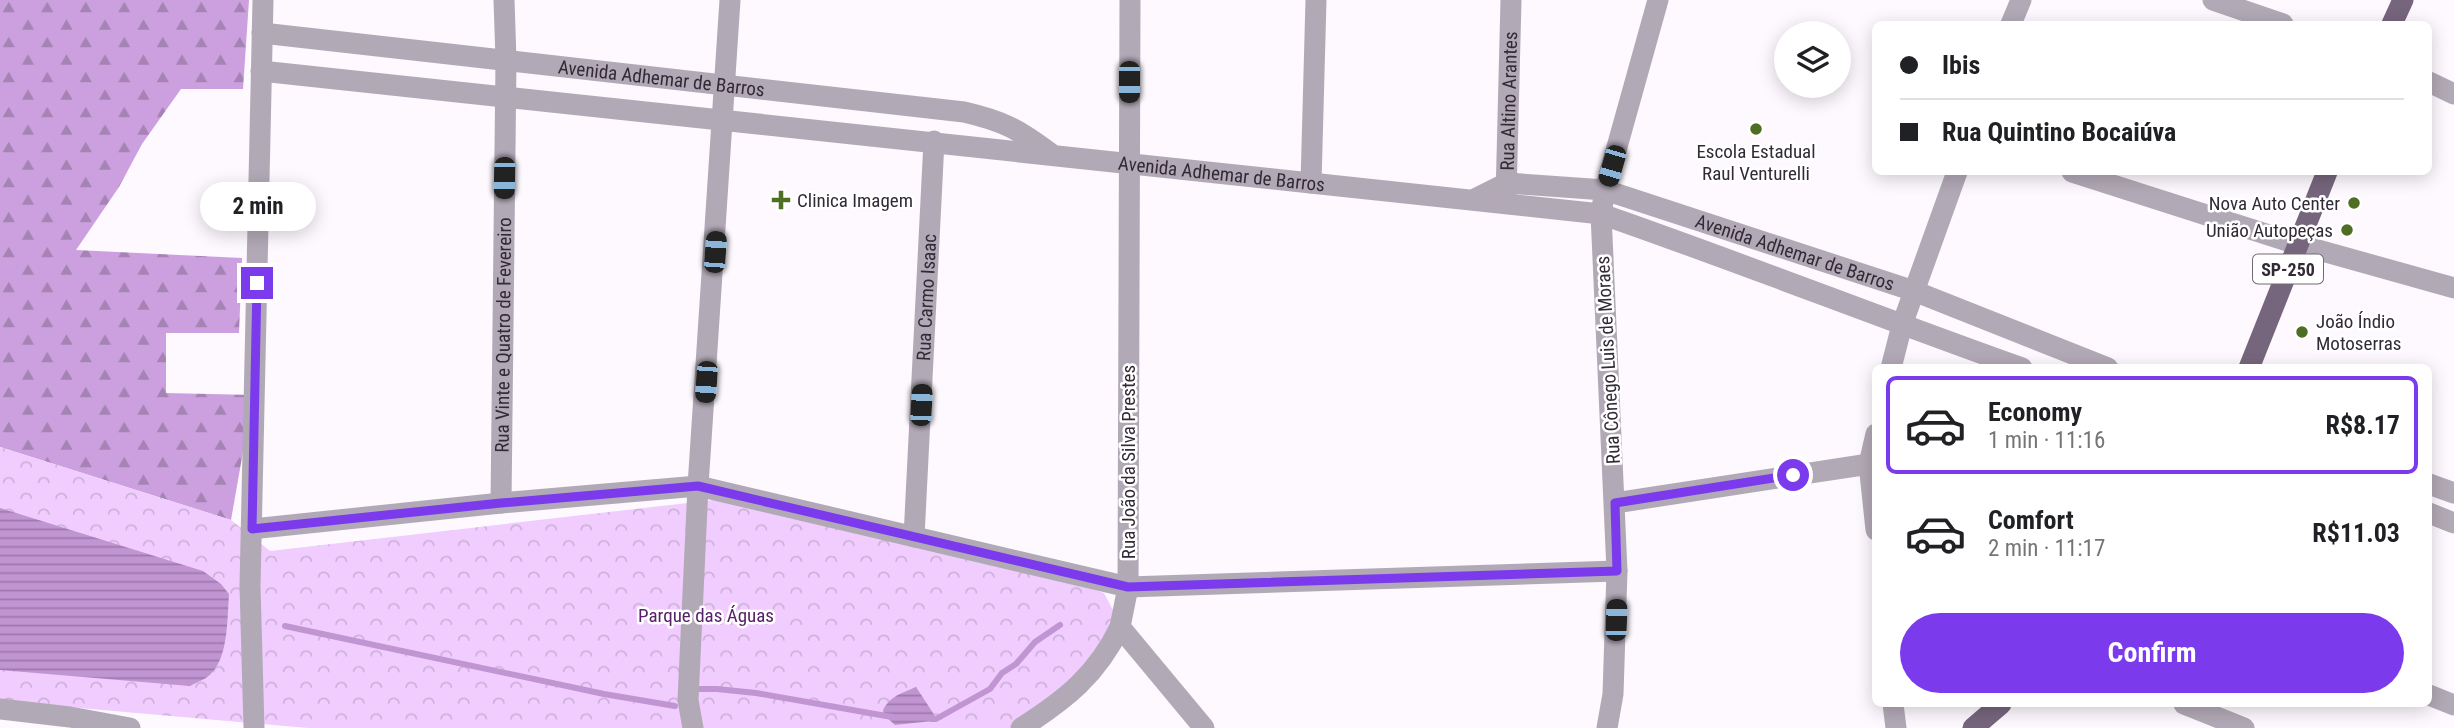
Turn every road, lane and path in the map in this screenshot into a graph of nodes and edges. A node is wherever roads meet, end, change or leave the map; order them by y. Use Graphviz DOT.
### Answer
graph roads {
  1 [pos="263,0"];
  2 [pos="504,0"];
  3 [pos="730,0"];
  4 [pos="1130,0"];
  5 [pos="1316,0"];
  6 [pos="1511,0"];
  7 [pos="1658,0"];
  8 [pos="2021,0"];
  9 [pos="2213,0"];
  10 [pos="2403,0"];
  11 [pos="2012,21"];
  12 [pos="2274,21"];
  13 [pos="2393,21"];
  14 [pos="262,33"];
  15 [pos="506,60"];
  16 [pos="261,71"];
  17 [pos="2432,83"];
  18 [pos="726,85"];
  19 [pos="2454,93"];
  20 [pos="505,96"];
  21 [pos="723,121"];
  22 [pos="934,141"];
  23 [pos="1052,155"];
  24 [pos="1129,164"];
  25 [pos="1956,175"];
  26 [pos="2081,175"];
  27 [pos="2326,175"];
  28 [pos="1311,183"];
  29 [pos="1605,190"];
  30 [pos="1506,193"];
  31 [pos="1601,214"];
  32 [pos="1770,242"];
  33 [pos="2297,244"];
  34 [pos="1759,269"];
  35 [pos="2454,288"];
  36 [pos="1914,291"];
  37 [pos="1902,325"];
  38 [pos="1893,364"];
  39 [pos="2011,364"];
  40 [pos="2098,364"];
  41 [pos="2251,364"];
  42 [pos="1872,465"];
  43 [pos="2432,485"];
  44 [pos="698,486"];
  45 [pos="2454,493"];
  46 [pos="501,503"];
  47 [pos="1615,503"];
  48 [pos="2432,514"];
  49 [pos="2454,523"];
  50 [pos="252,529"];
  51 [pos="914,537"];
  52 [pos="1617,571"];
  53 [pos="1128,587"];
  54 [pos="1120,627"];
  55 [pos="2432,696"];
  56 [pos="2454,705"];
  57 [pos="1893,707"];
  58 [pos="1998,707"];
  59 [pos="2192,707"];
  60 [pos="0,709"];
  61 [pos="1042,721"];
  62 [pos="130,728"];
  63 [pos="254,728"];
  64 [pos="693,728"];
  65 [pos="1021,728"];
  66 [pos="1205,728"];
  67 [pos="1607,728"];
  68 [pos="1896,728"];
  69 [pos="1973,728"];
  70 [pos="2244,728"];
  1 -- 14 [label="street"];
  2 -- 15 [label="street, Rua Vinte e Quatro de Fevereiro"];
  3 -- 18 [label="street"];
  4 -- 24 [label="street, Rua João da Silva Prestes"];
  5 -- 28 [label="street"];
  6 -- 30 [label="street, Rua Altino Arantes"];
  7 -- 29 [label="street, Rua Cônego Luis de Moraes"];
  8 -- 11 [label="street"];
  9 -- 12 [label="street"];
  10 -- 13 [label="main road"];
  14 -- 15 [label="street, Avenida Adhemar de Barros"];
  14 -- 16 [label="street"];
  15 -- 18 [label="street, Avenida Adhemar de Barros"];
  15 -- 20 [label="street, Rua Vinte e Quatro de Fevereiro"];
  16 -- 20 [label="street, Avenida Adhemar de Barros"];
  16 -- 50 [label="street"];
  17 -- 19 [label="street"];
  18 -- 21 [label="street"];
  18 -- 23 [label="street, Avenida Adhemar de Barros"];
  20 -- 21 [label="street, Avenida Adhemar de Barros"];
  20 -- 46 [label="street, Rua Vinte e Quatro de Fevereiro"];
  21 -- 22 [label="street, Avenida Adhemar de Barros"];
  21 -- 44 [label="street"];
  22 -- 23 [label="street, Avenida Adhemar de Barros"];
  22 -- 51 [label="street, Rua Carmo Isaac"];
  23 -- 24 [label="street, Avenida Adhemar de Barros"];
  24 -- 28 [label="street, Avenida Adhemar de Barros"];
  24 -- 53 [label="street, Rua João da Silva Prestes"];
  25 -- 36 [label="street"];
  26 -- 33 [label="street"];
  27 -- 33 [label="main road, SP-250"];
  28 -- 30 [label="street, Avenida Adhemar de Barros"];
  29 -- 30 [label="street, Avenida Adhemar de Barros"];
  29 -- 31 [label="street, Rua Cônego Luis de Moraes"];
  29 -- 32 [label="street, Avenida Adhemar de Barros"];
  30 -- 31 [label="street, Avenida Adhemar de Barros"];
  31 -- 34 [label="street, Avenida Adhemar de Barros"];
  31 -- 47 [label="street, Rua Cônego Luis de Moraes"];
  32 -- 34 [label="street"];
  32 -- 36 [label="street, Avenida Adhemar de Barros"];
  33 -- 35 [label="street"];
  33 -- 41 [label="main road, SP-250"];
  34 -- 37 [label="street, Avenida Adhemar de Barros"];
  36 -- 37 [label="street"];
  36 -- 40 [label="street, Avenida Adhemar de Barros"];
  37 -- 38 [label="street"];
  37 -- 39 [label="street, Avenida Adhemar de Barros"];
  42 -- 47 [label="street"];
  43 -- 45 [label="street"];
  44 -- 46 [label="street"];
  44 -- 51 [label="street"];
  44 -- 64 [label="street"];
  46 -- 50 [label="street"];
  47 -- 52 [label="street, Rua Cônego Luis de Moraes"];
  48 -- 49 [label="street"];
  50 -- 63 [label="street"];
  51 -- 53 [label="street"];
  52 -- 53 [label="street"];
  52 -- 67 [label="street, Rua Cônego Luis de Moraes"];
  53 -- 54 [label="street, Rua João da Silva Prestes"];
  54 -- 61 [label="street, Rua João da Silva Prestes"];
  54 -- 66 [label="street"];
  55 -- 56 [label="street"];
  57 -- 68 [label="street"];
  58 -- 69 [label="main road"];
  59 -- 70 [label="street"];
  60 -- 62 [label="street"];
  61 -- 65 [label="street, Rua João da Silva Prestes"];
}
